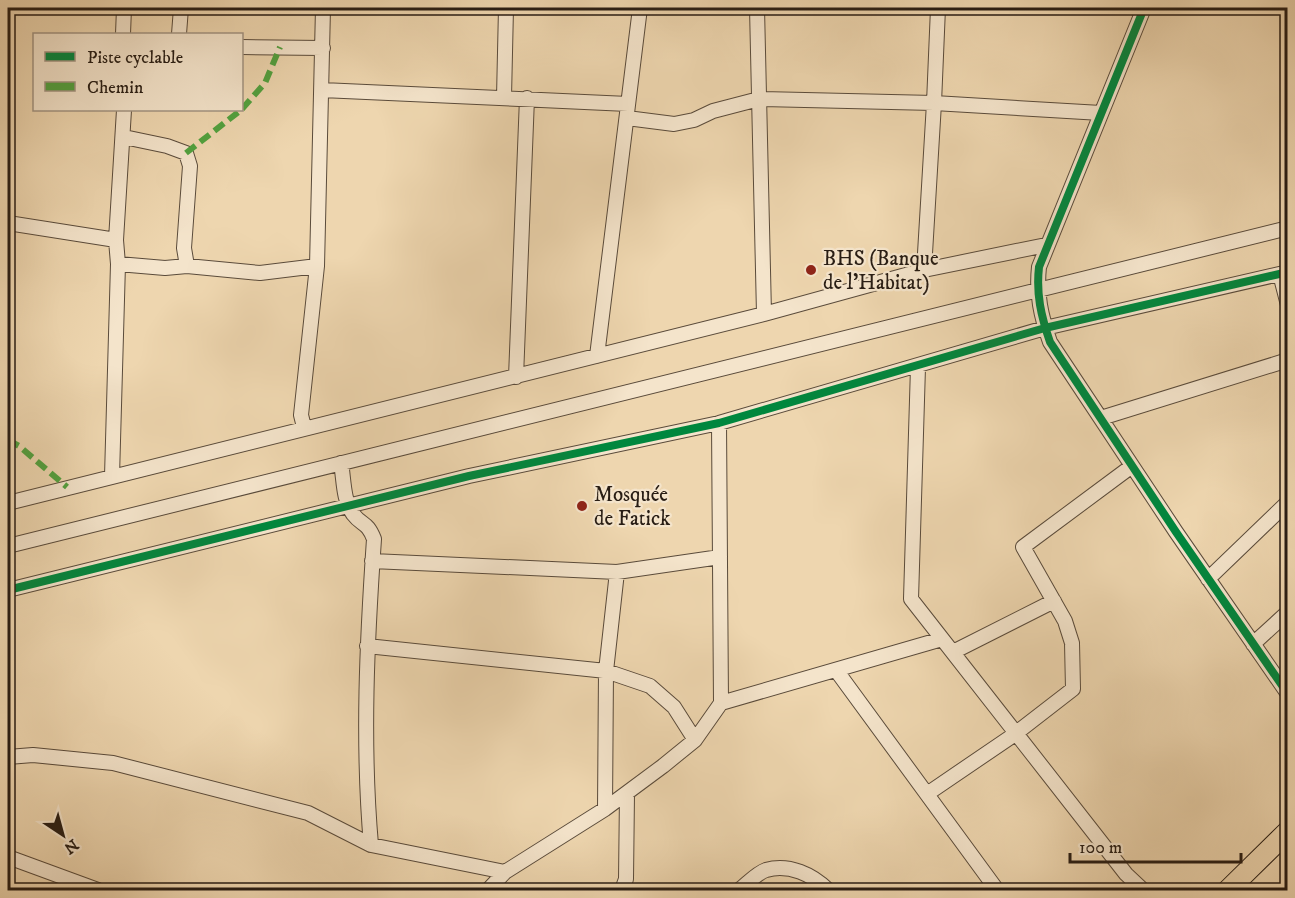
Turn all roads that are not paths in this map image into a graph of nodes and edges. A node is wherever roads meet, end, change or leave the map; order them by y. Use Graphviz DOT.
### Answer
graph roads {
  1 [pos="124,8"];
  2 [pos="181,8"];
  3 [pos="323,8"];
  4 [pos="506,8"];
  5 [pos="640,8"];
  6 [pos="757,8"];
  7 [pos="938,8"];
  8 [pos="1144,8"];
  9 [pos="123,33"];
  10 [pos="179,33"];
  11 [pos="243,46"];
  12 [pos="322,48"];
  13 [pos="322,90"];
  14 [pos="504,97"];
  15 [pos="527,98"];
  16 [pos="759,99"];
  17 [pos="934,103"];
  18 [pos="124,111"];
  19 [pos="627,111"];
  20 [pos="1101,113"];
  21 [pos="124,137"];
  22 [pos="8,223"];
  23 [pos="1287,228"];
  24 [pos="116,240"];
  25 [pos="1046,245"];
  26 [pos="118,264"];
  27 [pos="187,266"];
  28 [pos="317,266"];
  29 [pos="924,270"];
  30 [pos="1284,273"];
  31 [pos="1037,289"];
  32 [pos="1287,305"];
  33 [pos="764,314"];
  34 [pos="1046,328"];
  35 [pos="597,356"];
  36 [pos="1287,360"];
  37 [pos="918,368"];
  38 [pos="516,377"];
  39 [pos="1101,418"];
  40 [pos="719,423"];
  41 [pos="304,428"];
  42 [pos="341,463"];
  43 [pos="1132,466"];
  44 [pos="112,476"];
  45 [pos="8,502"];
  46 [pos="1287,502"];
  47 [pos="348,505"];
  48 [pos="8,546"];
  49 [pos="720,557"];
  50 [pos="372,561"];
  51 [pos="617,572"];
  52 [pos="1208,579"];
  53 [pos="8,590"];
  54 [pos="1054,601"];
  55 [pos="1287,612"];
  56 [pos="942,639"];
  57 [pos="1253,644"];
  58 [pos="366,646"];
  59 [pos="953,652"];
  60 [pos="836,670"];
  61 [pos="606,671"];
  62 [pos="1287,694"];
  63 [pos="721,704"];
  64 [pos="1015,734"];
  65 [pos="695,740"];
  66 [pos="8,757"];
  67 [pos="627,794"];
  68 [pos="927,794"];
  69 [pos="605,809"];
  70 [pos="1287,831"];
  71 [pos="371,845"];
  72 [pos="8,857"];
  73 [pos="505,872"];
  74 [pos="98,891"];
  75 [pos="488,891"];
  76 [pos="622,891"];
  77 [pos="739,891"];
  78 [pos="828,891"];
  79 [pos="997,891"];
  80 [pos="1143,891"];
  81 [pos="1228,891"];
  1 -- 9 [label="street"];
  2 -- 10 [label="street"];
  3 -- 12 [label="street"];
  4 -- 14 [label="street"];
  5 -- 19 [label="street"];
  6 -- 16 [label="street"];
  7 -- 17 [label="street"];
  8 -- 20 [label="street"];
  11 -- 12 [label="street"];
  12 -- 13 [label="street"];
  13 -- 14 [label="street"];
  13 -- 28 [label="street"];
  14 -- 15 [label="street"];
  15 -- 19 [label="street"];
  15 -- 38 [label="street"];
  16 -- 17 [label="street"];
  16 -- 19 [label="street"];
  16 -- 33 [label="street"];
  17 -- 20 [label="street"];
  17 -- 29 [label="street"];
  18 -- 21 [label="street"];
  19 -- 35 [label="street"];
  20 -- 25 [label="street"];
  21 -- 24 [label="street"];
  21 -- 27 [label="street"];
  22 -- 24 [label="street"];
  23 -- 31 [label="street"];
  24 -- 26 [label="street"];
  25 -- 29 [label="street"];
  25 -- 31 [label="street"];
  26 -- 27 [label="street"];
  26 -- 44 [label="street"];
  27 -- 28 [label="street"];
  28 -- 41 [label="street"];
  29 -- 33 [label="street"];
  30 -- 32 [label="street"];
  30 -- 34 [label="street"];
  31 -- 34 [label="street"];
  31 -- 42 [label="street"];
  33 -- 35 [label="street"];
  34 -- 37 [label="street"];
  34 -- 39 [label="street"];
  35 -- 38 [label="street"];
  36 -- 39 [label="street"];
  37 -- 40 [label="street"];
  37 -- 56 [label="street"];
  38 -- 41 [label="street"];
  39 -- 43 [label="street"];
  40 -- 47 [label="street"];
  40 -- 49 [label="street"];
  41 -- 44 [label="street"];
  42 -- 47 [label="street"];
  42 -- 48 [label="street"];
  43 -- 52 [label="street"];
  43 -- 54 [label="street"];
  44 -- 45 [label="street"];
  46 -- 52 [label="street"];
  47 -- 50 [label="street"];
  47 -- 53 [label="street"];
  49 -- 51 [label="street"];
  49 -- 63 [label="street"];
  50 -- 51 [label="street"];
  50 -- 58 [label="street"];
  51 -- 61 [label="street"];
  52 -- 57 [label="street"];
  54 -- 59 [label="street"];
  54 -- 64 [label="street"];
  55 -- 57 [label="street"];
  56 -- 59 [label="street"];
  56 -- 60 [label="street"];
  57 -- 62 [label="street"];
  58 -- 61 [label="street"];
  58 -- 71 [label="street"];
  59 -- 64 [label="street"];
  60 -- 63 [label="street"];
  60 -- 68 [label="street"];
  61 -- 65 [label="street"];
  61 -- 69 [label="street"];
  63 -- 65 [label="street"];
  64 -- 68 [label="street"];
  64 -- 80 [label="street"];
  65 -- 67 [label="street"];
  66 -- 71 [label="street"];
  67 -- 69 [label="street"];
  67 -- 76 [label="street"];
  68 -- 79 [label="street"];
  69 -- 73 [label="street"];
  70 -- 81 [label="highway"];
  71 -- 73 [label="street"];
  72 -- 74 [label="street"];
  73 -- 75 [label="street"];
  77 -- 78 [label="street"];
}
